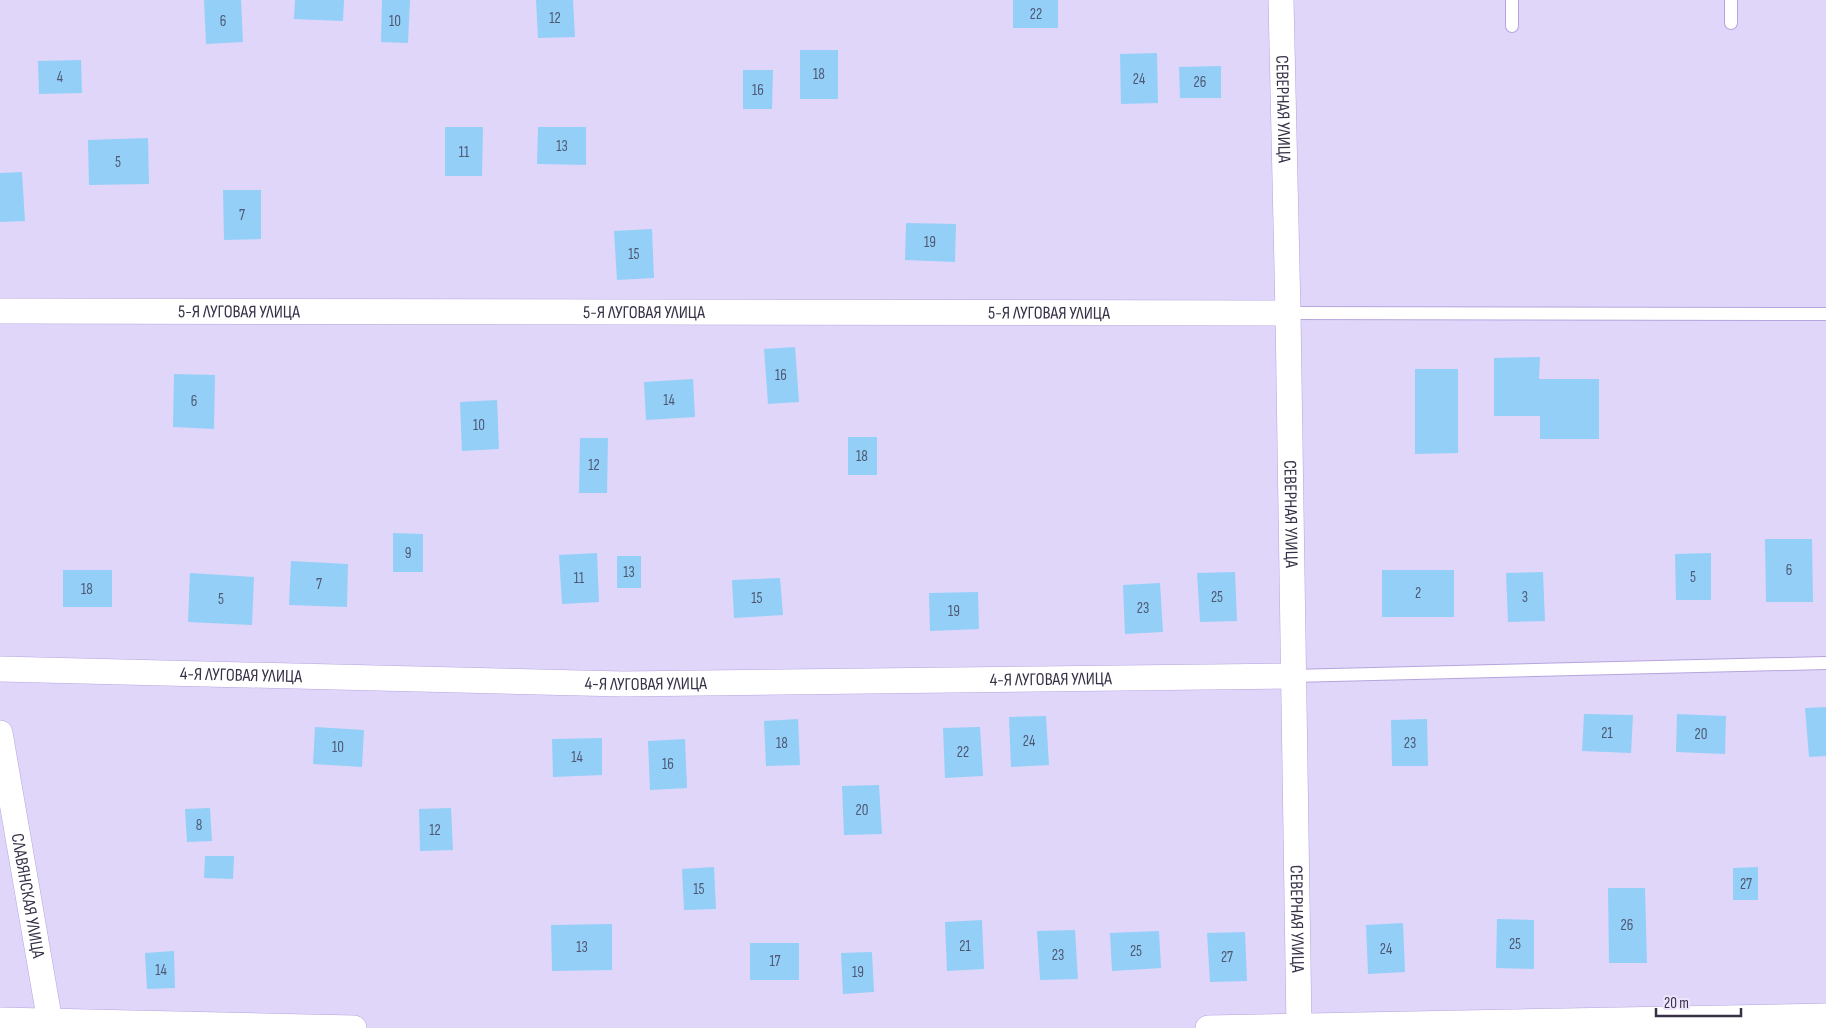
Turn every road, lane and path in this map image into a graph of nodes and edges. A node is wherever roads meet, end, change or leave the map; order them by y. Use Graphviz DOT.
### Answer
graph roads {
  1 [pos="1281,0"];
  2 [pos="1512,0"];
  3 [pos="1731,0"];
  4 [pos="1731,24"];
  5 [pos="1512,26"];
  6 [pos="0,311"];
  7 [pos="1288,313"];
  8 [pos="1826,314"];
  9 [pos="1826,663"];
  10 [pos="0,668"];
  11 [pos="1292,676"];
  12 [pos="0,733"];
  13 [pos="1826,1016"];
  14 [pos="0,1020"];
  15 [pos="50,1025"];
  16 [pos="1299,1027"];
  17 [pos="354,1028"];
  18 [pos="1208,1028"];
  1 -- 7 [label="street, СЕВЕРНАЯ УЛИЦА"];
  2 -- 5 [label="lane"];
  3 -- 4 [label="lane"];
  6 -- 7 [label="street, 5-Я ЛУГОВАЯ УЛИЦА"];
  7 -- 8 [label="lane"];
  7 -- 11 [label="street, СЕВЕРНАЯ УЛИЦА"];
  9 -- 11 [label="lane"];
  10 -- 11 [label="street, 4-Я ЛУГОВАЯ УЛИЦА"];
  11 -- 16 [label="street, СЕВЕРНАЯ УЛИЦА"];
  12 -- 15 [label="street, СЛАВЯНСКАЯ УЛИЦА"];
  13 -- 16 [label="street"];
  14 -- 15 [label="street"];
  15 -- 17 [label="street"];
  16 -- 18 [label="street"];
}
